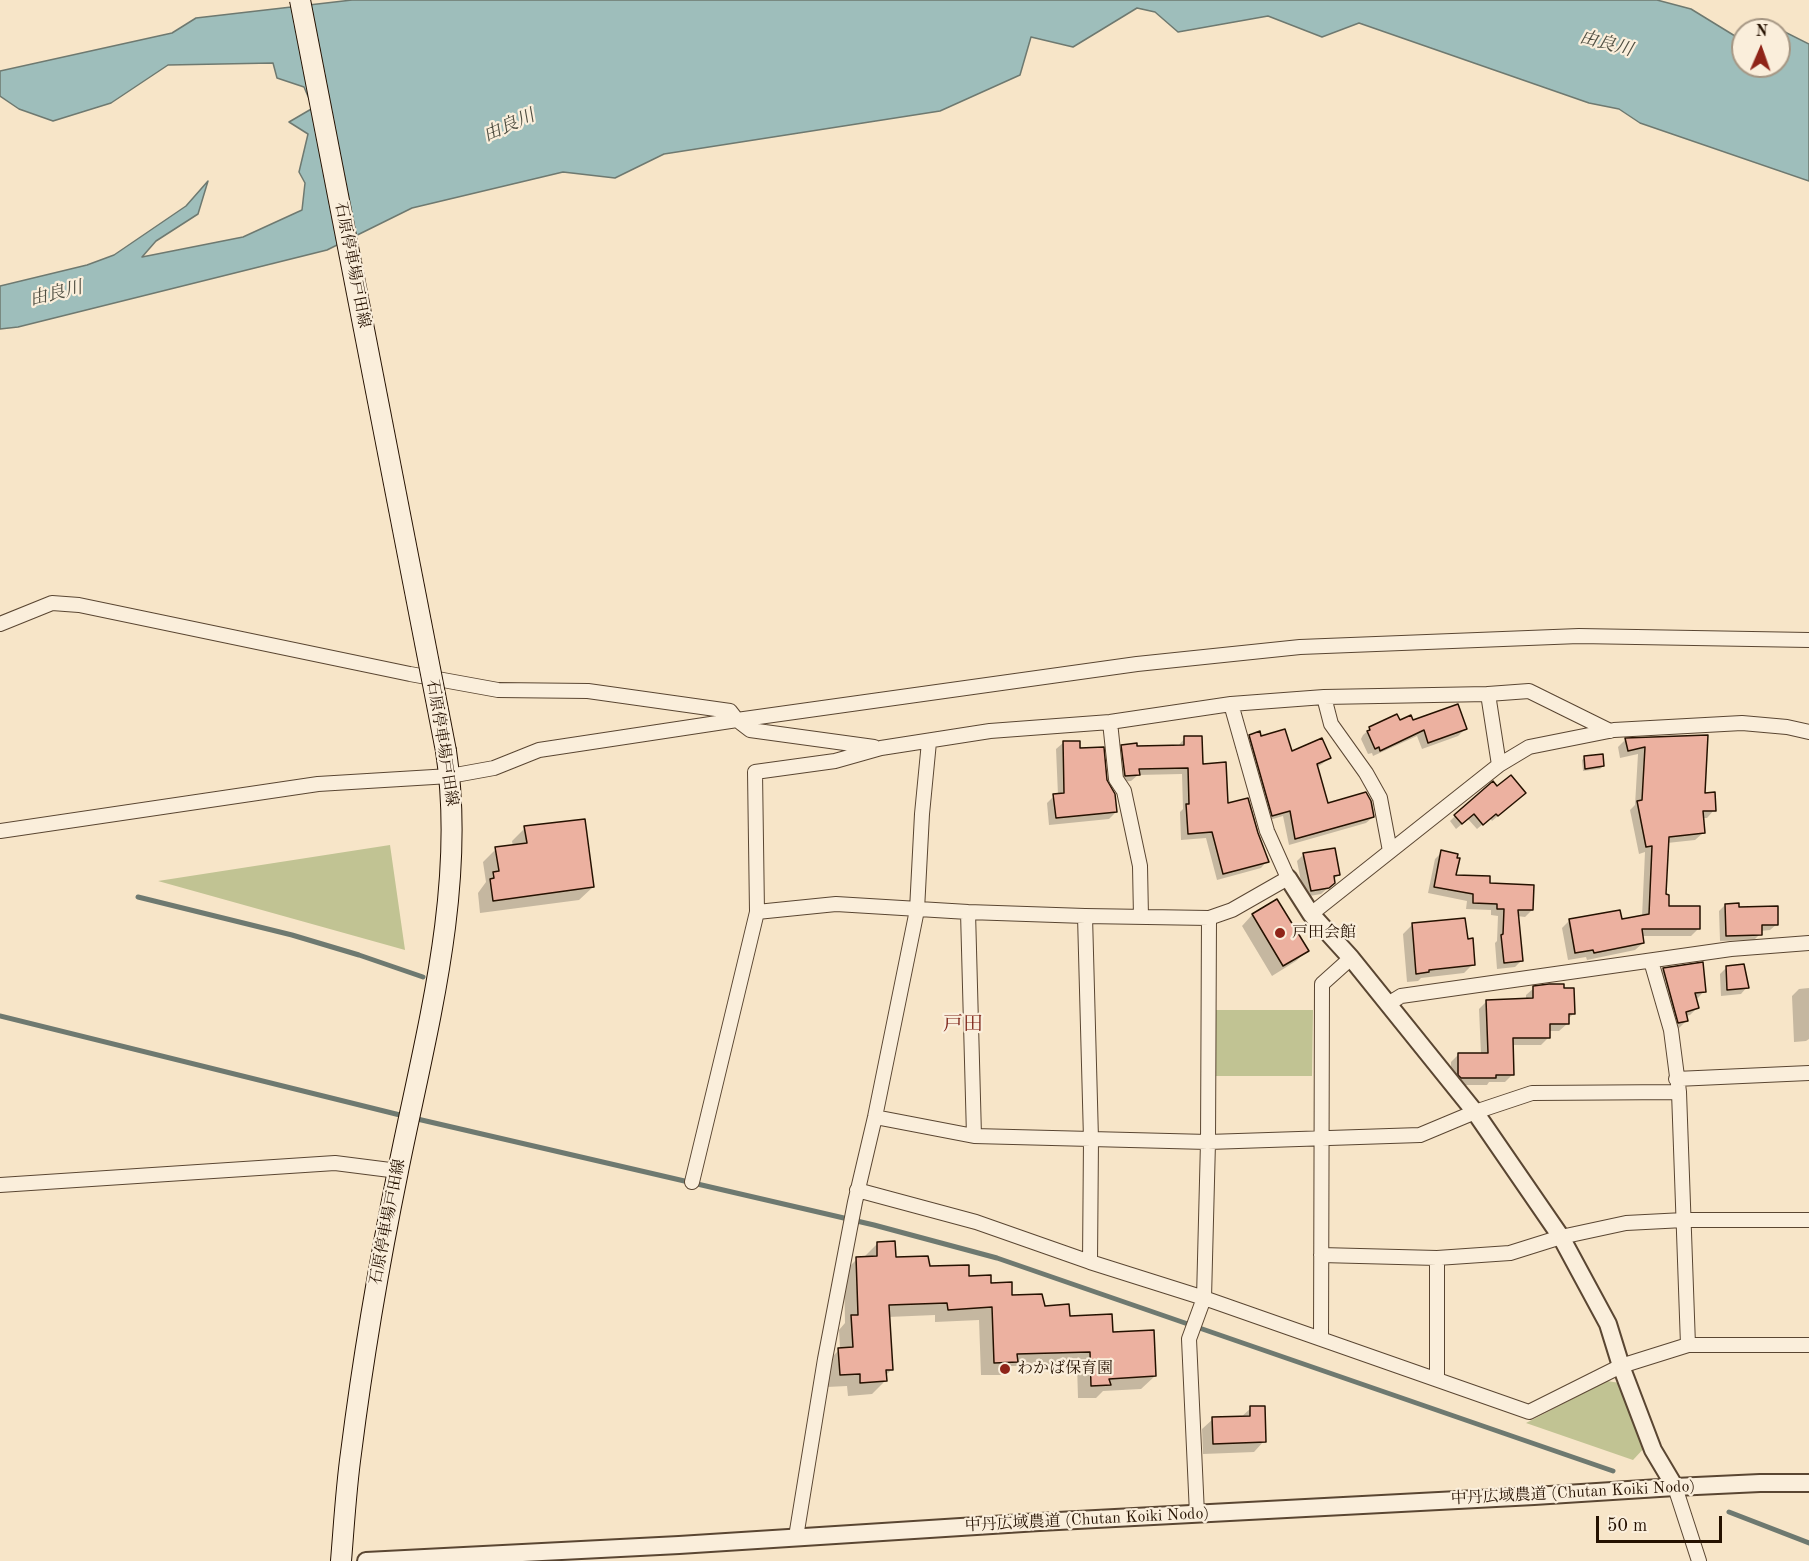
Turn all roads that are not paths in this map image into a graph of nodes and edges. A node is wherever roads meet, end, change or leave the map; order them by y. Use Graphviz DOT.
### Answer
graph roads {
  1 [pos="300,0"];
  2 [pos="0,624"];
  3 [pos="1809,640"];
  4 [pos="1488,694"];
  5 [pos="1324,697"];
  6 [pos="1231,704"];
  7 [pos="737,720"];
  8 [pos="1110,722"];
  9 [pos="1610,731"];
  10 [pos="1809,732"];
  11 [pos="929,742"];
  12 [pos="881,748"];
  13 [pos="1499,765"];
  14 [pos="450,776"];
  15 [pos="0,831"];
  16 [pos="1390,851"];
  17 [pos="1288,878"];
  18 [pos="916,910"];
  19 [pos="757,912"];
  20 [pos="968,912"];
  21 [pos="1311,914"];
  22 [pos="1085,916"];
  23 [pos="1141,916"];
  24 [pos="1209,918"];
  25 [pos="1809,943"];
  26 [pos="1351,958"];
  27 [pos="1651,961"];
  28 [pos="1388,1004"];
  29 [pos="1809,1073"];
  30 [pos="1678,1086"];
  31 [pos="1475,1112"];
  32 [pos="875,1117"];
  33 [pos="974,1136"];
  34 [pos="1091,1139"];
  35 [pos="1320,1139"];
  36 [pos="1208,1143"];
  37 [pos="398,1171"];
  38 [pos="692,1182"];
  39 [pos="0,1185"];
  40 [pos="856,1196"];
  41 [pos="1684,1220"];
  42 [pos="1809,1220"];
  43 [pos="1561,1237"];
  44 [pos="1321,1255"];
  45 [pos="1437,1258"];
  46 [pos="1090,1262"];
  47 [pos="1202,1303"];
  48 [pos="1321,1339"];
  49 [pos="1688,1345"];
  50 [pos="1809,1345"];
  51 [pos="1621,1366"];
  52 [pos="1437,1379"];
  53 [pos="1809,1483"];
  54 [pos="1674,1487"];
  55 [pos="1197,1514"];
  56 [pos="796,1537"];
  57 [pos="341,1561"];
  58 [pos="366,1561"];
  59 [pos="1699,1561"];
  1 -- 14 [label="main road, 石原停車場戸田線, bridge"];
  2 -- 7 [label="street"];
  3 -- 7 [label="street"];
  4 -- 5 [label="street"];
  4 -- 9 [label="street"];
  4 -- 13 [label="street"];
  5 -- 6 [label="street"];
  5 -- 16 [label="street"];
  6 -- 8 [label="street"];
  6 -- 17 [label="street"];
  7 -- 12 [label="street"];
  7 -- 14 [label="street"];
  8 -- 11 [label="street"];
  8 -- 23 [label="street"];
  9 -- 10 [label="street"];
  9 -- 13 [label="street"];
  11 -- 12 [label="street"];
  11 -- 18 [label="street"];
  12 -- 19 [label="street"];
  13 -- 16 [label="street"];
  14 -- 15 [label="street"];
  14 -- 37 [label="main road, 石原停車場戸田線"];
  16 -- 21 [label="street"];
  17 -- 21 [label="street"];
  17 -- 24 [label="street"];
  18 -- 19 [label="street"];
  18 -- 20 [label="street"];
  18 -- 32 [label="street"];
  19 -- 38 [label="street"];
  20 -- 22 [label="street"];
  20 -- 33 [label="street"];
  21 -- 26 [label="street"];
  22 -- 23 [label="street"];
  22 -- 34 [label="street"];
  23 -- 24 [label="street"];
  24 -- 36 [label="street"];
  25 -- 27 [label="street"];
  26 -- 28 [label="street"];
  26 -- 35 [label="street"];
  27 -- 28 [label="street"];
  27 -- 30 [label="street"];
  28 -- 31 [label="street"];
  29 -- 30 [label="street"];
  30 -- 31 [label="street"];
  30 -- 41 [label="street"];
  31 -- 35 [label="street"];
  31 -- 43 [label="street"];
  32 -- 33 [label="street"];
  32 -- 40 [label="street"];
  33 -- 34 [label="street"];
  34 -- 36 [label="street"];
  34 -- 46 [label="street"];
  35 -- 36 [label="street"];
  35 -- 44 [label="street"];
  36 -- 47 [label="street"];
  37 -- 39 [label="street"];
  37 -- 57 [label="main road, 石原停車場戸田線"];
  40 -- 46 [label="street"];
  40 -- 56 [label="street"];
  41 -- 42 [label="street"];
  41 -- 43 [label="street"];
  41 -- 49 [label="street"];
  43 -- 45 [label="street"];
  43 -- 51 [label="street"];
  44 -- 45 [label="street"];
  44 -- 48 [label="street"];
  45 -- 52 [label="street"];
  46 -- 47 [label="street"];
  47 -- 48 [label="street"];
  47 -- 55 [label="street"];
  48 -- 52 [label="street"];
  49 -- 50 [label="street"];
  49 -- 51 [label="street"];
  51 -- 52 [label="street"];
  51 -- 54 [label="street"];
  53 -- 54 [label="street, 中丹広域農道 (Chutan Koiki Nodo)"];
  54 -- 55 [label="street, 中丹広域農道 (Chutan Koiki Nodo)"];
  54 -- 59 [label="street"];
  55 -- 56 [label="street, 中丹広域農道 (Chutan Koiki Nodo)"];
  56 -- 58 [label="street, 中丹広域農道 (Chutan Koiki Nodo)"];
}
